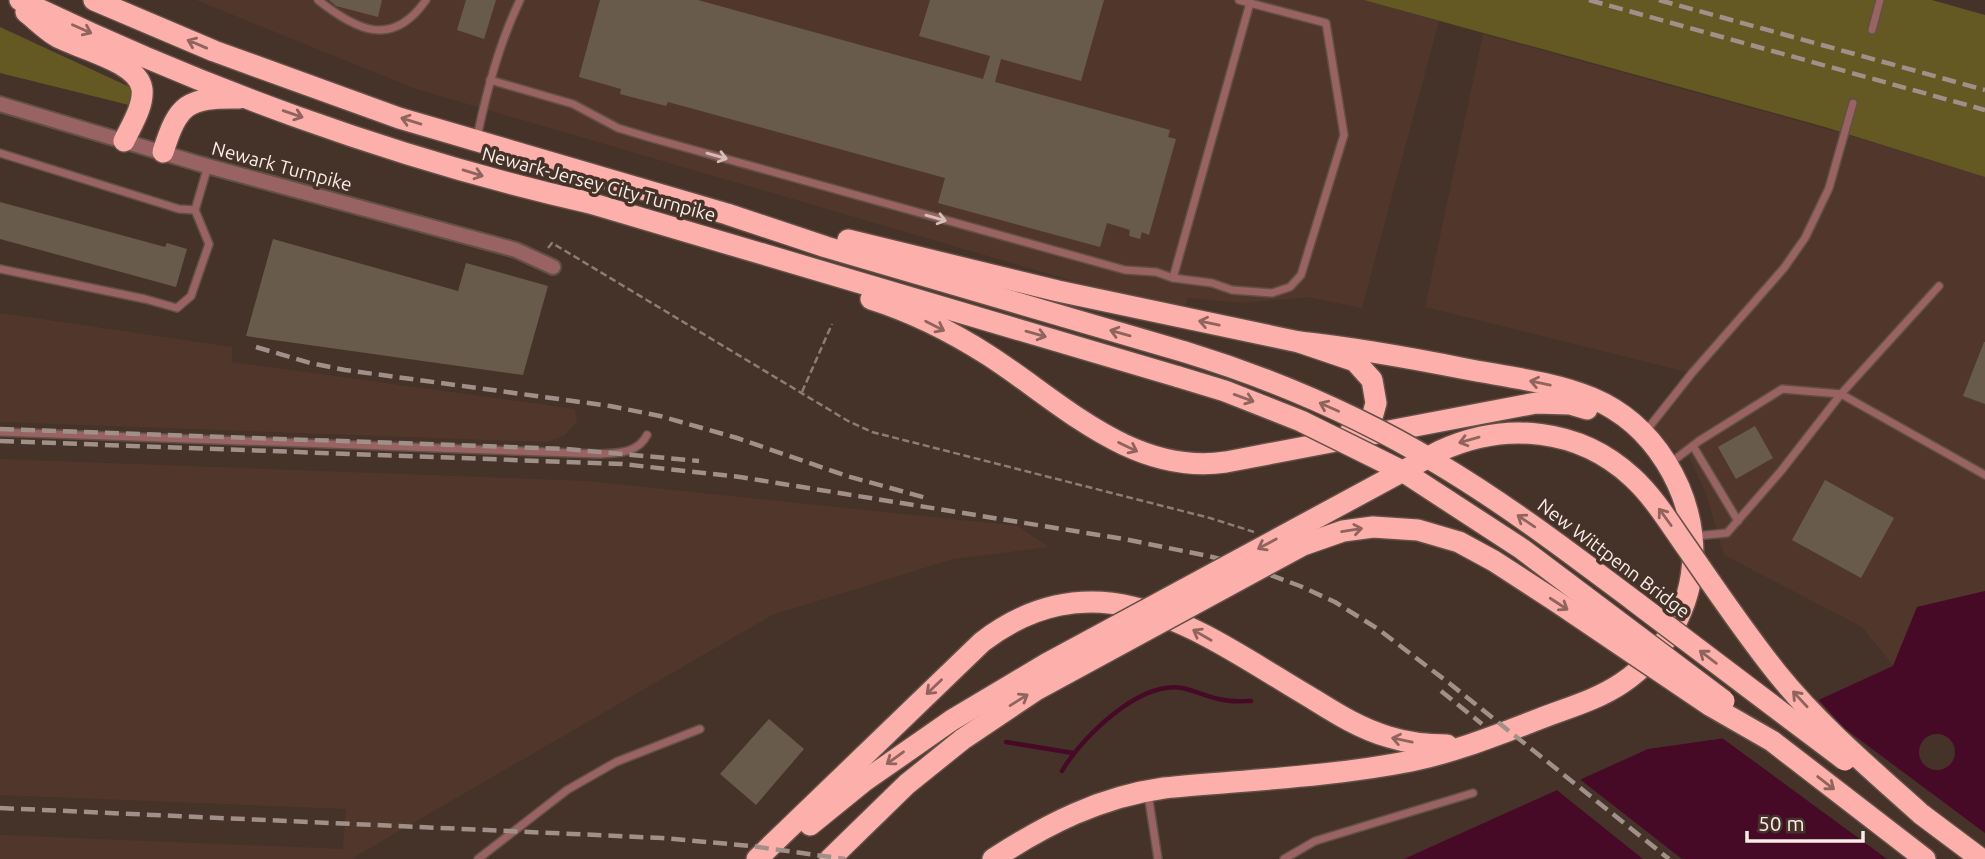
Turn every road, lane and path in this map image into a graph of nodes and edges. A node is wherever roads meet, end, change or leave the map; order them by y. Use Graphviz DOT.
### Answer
graph roads {
  1 [pos="11,0"];
  2 [pos="20,0"];
  3 [pos="94,0"];
  4 [pos="318,0"];
  5 [pos="426,0"];
  6 [pos="520,0"];
  7 [pos="1239,0"];
  8 [pos="1880,0"];
  9 [pos="1250,3"];
  10 [pos="1872,30"];
  11 [pos="490,80"];
  12 [pos="254,99"];
  13 [pos="1853,103"];
  14 [pos="0,104"];
  15 [pos="124,141"];
  16 [pos="476,142"];
  17 [pos="163,152"];
  18 [pos="0,153"];
  19 [pos="208,166"];
  20 [pos="523,188"];
  21 [pos="195,210"];
  22 [pos="727,214"];
  23 [pos="547,263"];
  24 [pos="0,269"];
  25 [pos="1173,278"];
  26 [pos="1939,286"];
  27 [pos="832,324"];
  28 [pos="1299,342"];
  29 [pos="1185,352"];
  30 [pos="802,392"];
  31 [pos="1841,394"];
  32 [pos="0,432"];
  33 [pos="647,435"];
  34 [pos="1643,435"];
  35 [pos="1308,445"];
  36 [pos="1693,446"];
  37 [pos="1668,465"];
  38 [pos="1985,475"];
  39 [pos="1738,521"];
  40 [pos="1260,533"];
  41 [pos="1692,537"];
  42 [pos="700,729"];
  43 [pos="1772,741"];
  44 [pos="1470,745"];
  45 [pos="1147,790"];
  46 [pos="1473,793"];
  47 [pos="1921,814"];
  48 [pos="478,859"];
  49 [pos="757,859"];
  50 [pos="771,859"];
  51 [pos="830,859"];
  52 [pos="993,859"];
  53 [pos="1158,859"];
  54 [pos="1284,859"];
  55 [pos="1925,859"];
  56 [pos="1981,859"];
  1 -- 15 [label="highway"];
  2 -- 12 [label="highway, Newark-Jersey City Turnpike, one-way"];
  16 -- 3 [label="highway, Newark-Jersey City Turnpike, one-way"];
  4 -- 5 [label="lane"];
  6 -- 11 [label="lane"];
  7 -- 9 [label="lane"];
  8 -- 10 [label="lane"];
  9 -- 25 [label="lane"];
  9 -- 25 [label="lane"];
  11 -- 16 [label="lane"];
  11 -- 25 [label="lane, one-way"];
  12 -- 17 [label="highway"];
  12 -- 20 [label="highway, Newark-Jersey City Turnpike, one-way"];
  13 -- 34 [label="lane"];
  14 -- 15 [label="street, Newark Turnpike"];
  15 -- 17 [label="street, Newark Turnpike"];
  16 -- 22 [label="highway, Newark-Jersey City Turnpike"];
  17 -- 19 [label="street, Newark Turnpike"];
  18 -- 21 [label="lane"];
  19 -- 21 [label="lane"];
  19 -- 23 [label="street, Newark Turnpike"];
  20 -- 35 [label="highway, one-way"];
  20 -- 43 [label="highway, Newark-Jersey City Turnpike, one-way, bridge"];
  21 -- 24 [label="lane"];
  28 -- 22 [label="highway, one-way"];
  29 -- 22 [label="highway, Newark-Jersey City Turnpike, one-way"];
  23 -- 30 [label="path"];
  26 -- 31 [label="lane"];
  27 -- 30 [label="path"];
  34 -- 28 [label="highway, one-way"];
  28 -- 35 [label="highway"];
  47 -- 29 [label="highway, New Wittpenn Bridge, one-way, bridge"];
  30 -- 40 [label="path"];
  31 -- 36 [label="lane"];
  31 -- 38 [label="lane"];
  31 -- 39 [label="lane"];
  32 -- 33 [label="lane"];
  34 -- 35 [label="highway"];
  34 -- 37 [label="highway"];
  36 -- 37 [label="lane"];
  36 -- 39 [label="lane"];
  37 -- 41 [label="highway"];
  39 -- 41 [label="lane"];
  41 -- 44 [label="highway"];
  42 -- 48 [label="lane"];
  51 -- 43 [label="highway, one-way, bridge"];
  43 -- 55 [label="highway, one-way"];
  44 -- 45 [label="highway"];
  44 -- 49 [label="highway, one-way"];
  45 -- 52 [label="highway"];
  45 -- 53 [label="lane"];
  46 -- 54 [label="lane"];
  47 -- 50 [label="highway, one-way, bridge"];
  47 -- 56 [label="highway, New Wittpenn Bridge"];
}
